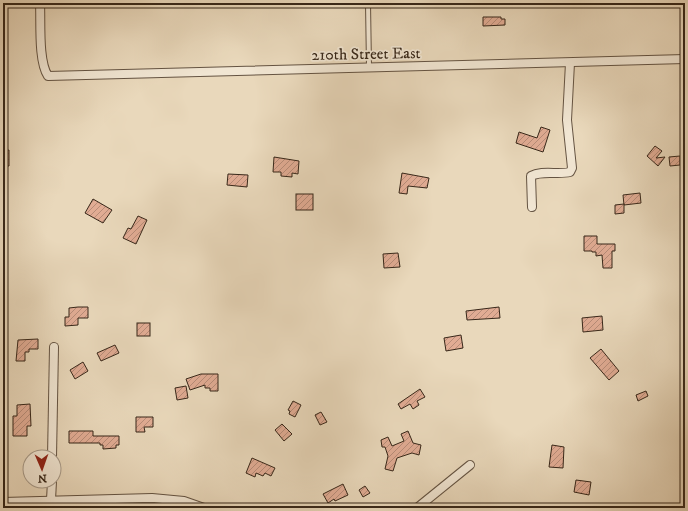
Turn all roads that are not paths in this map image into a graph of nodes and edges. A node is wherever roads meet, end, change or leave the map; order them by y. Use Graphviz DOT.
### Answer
graph roads {
  1 [pos="40,3"];
  2 [pos="368,3"];
  3 [pos="685,59"];
  4 [pos="570,63"];
  5 [pos="370,68"];
  6 [pos="532,207"];
  7 [pos="54,347"];
  8 [pos="52,449"];
  9 [pos="470,465"];
  10 [pos="52,489"];
  11 [pos="52,500"];
  12 [pos="3,502"];
  13 [pos="204,508"];
  14 [pos="417,508"];
  1 -- 5 [label="street, 210th Street East"];
  2 -- 5 [label="lane"];
  3 -- 4 [label="street, 210th Street East"];
  4 -- 5 [label="street, 210th Street East"];
  4 -- 6 [label="street"];
  7 -- 8 [label="street"];
  9 -- 14 [label="street"];
  10 -- 11 [label="street"];
  11 -- 12 [label="street"];
  11 -- 13 [label="street"];
}
